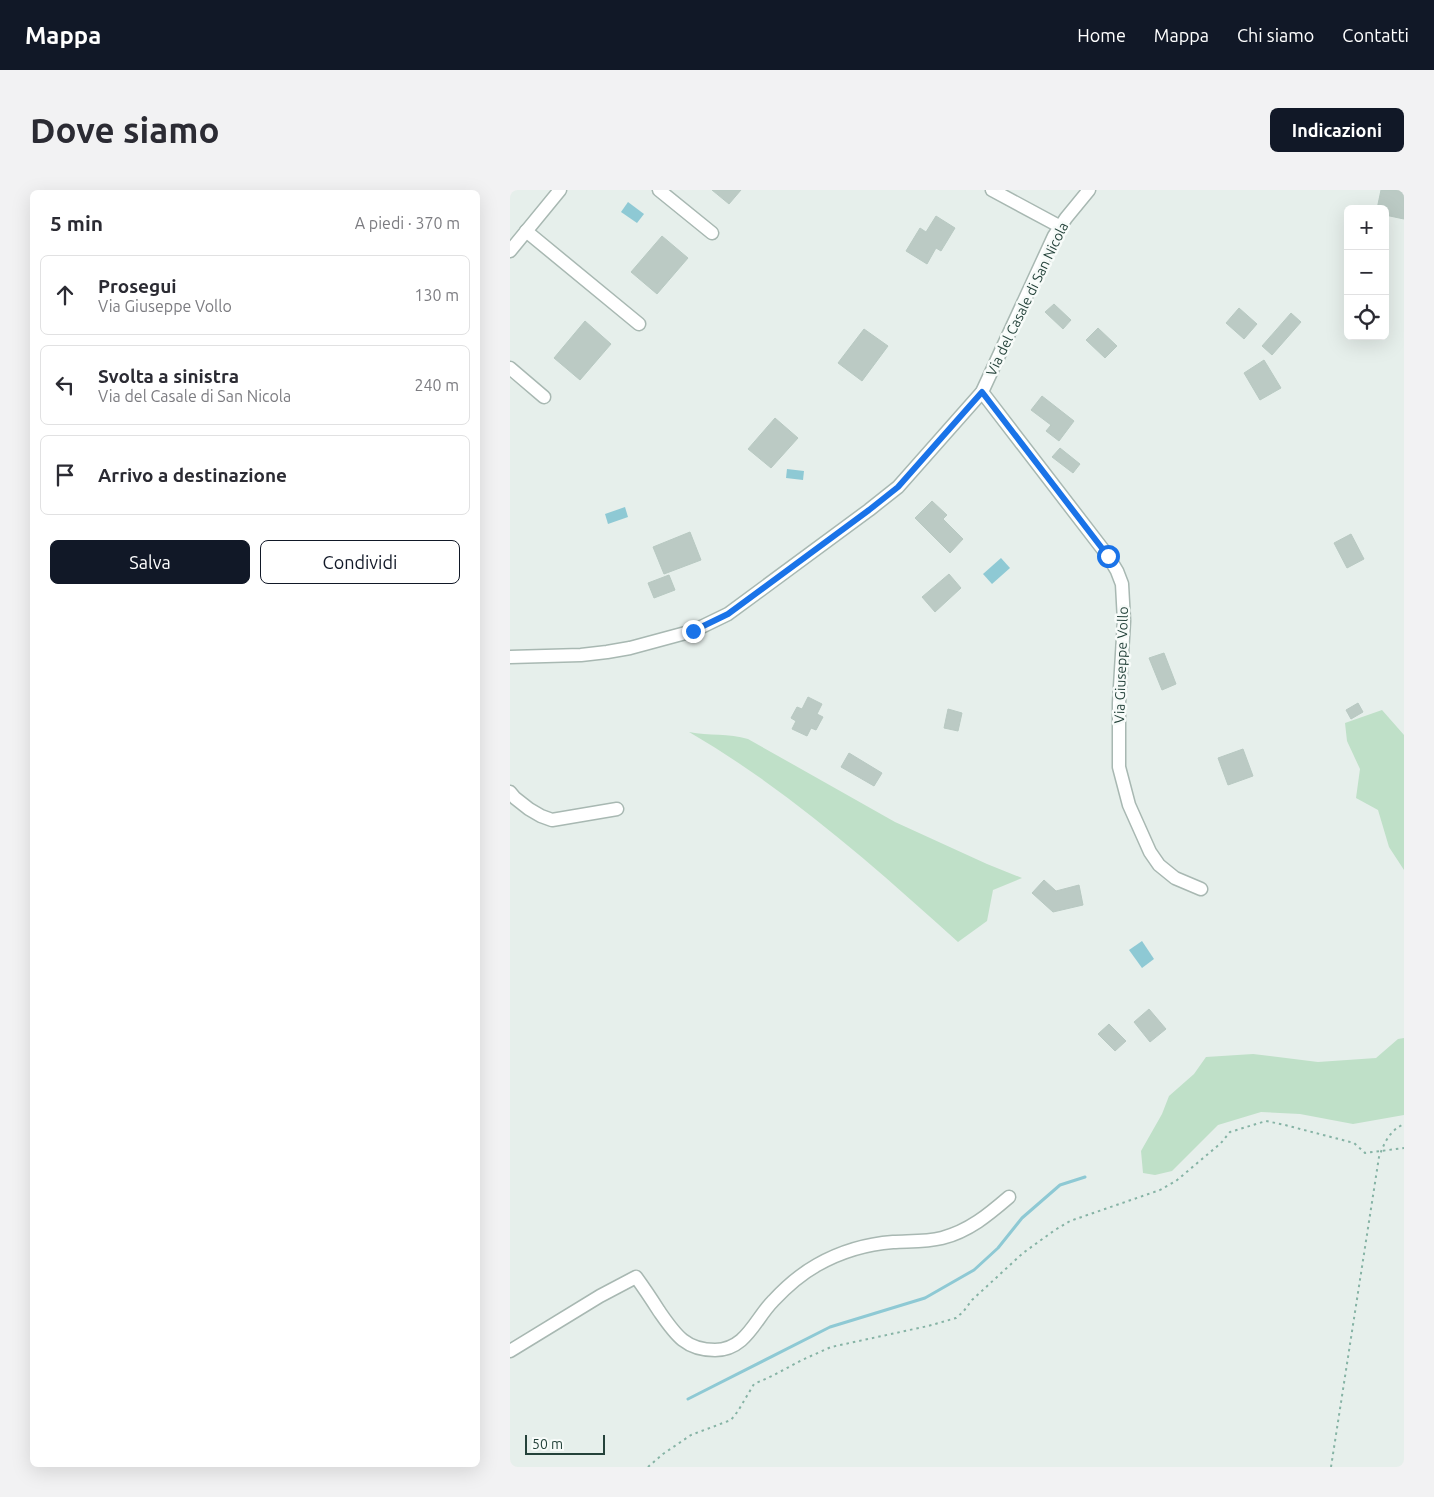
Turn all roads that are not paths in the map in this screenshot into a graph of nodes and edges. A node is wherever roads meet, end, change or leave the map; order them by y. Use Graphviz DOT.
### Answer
graph roads {
  1 [pos="560,190"];
  2 [pos="659,190"];
  3 [pos="992,190"];
  4 [pos="1089,190"];
  5 [pos="1059,226"];
  6 [pos="526,232"];
  7 [pos="712,233"];
  8 [pos="510,251"];
  9 [pos="639,324"];
  10 [pos="510,368"];
  11 [pos="982,392"];
  12 [pos="544,397"];
  13 [pos="510,657"];
  14 [pos="510,792"];
  15 [pos="618,810"];
  16 [pos="1202,889"];
  17 [pos="1009,1197"];
  18 [pos="510,1351"];
  1 -- 6 [label="street"];
  2 -- 7 [label="street"];
  3 -- 5 [label="street"];
  4 -- 5 [label="street, Via del Casale di San Nicola"];
  5 -- 11 [label="street, Via del Casale di San Nicola"];
  6 -- 8 [label="street"];
  6 -- 9 [label="street"];
  10 -- 12 [label="street"];
  11 -- 13 [label="street, Via del Casale di San Nicola"];
  11 -- 16 [label="street, Via Giuseppe Vollo"];
  14 -- 15 [label="street"];
  17 -- 18 [label="street"];
}
